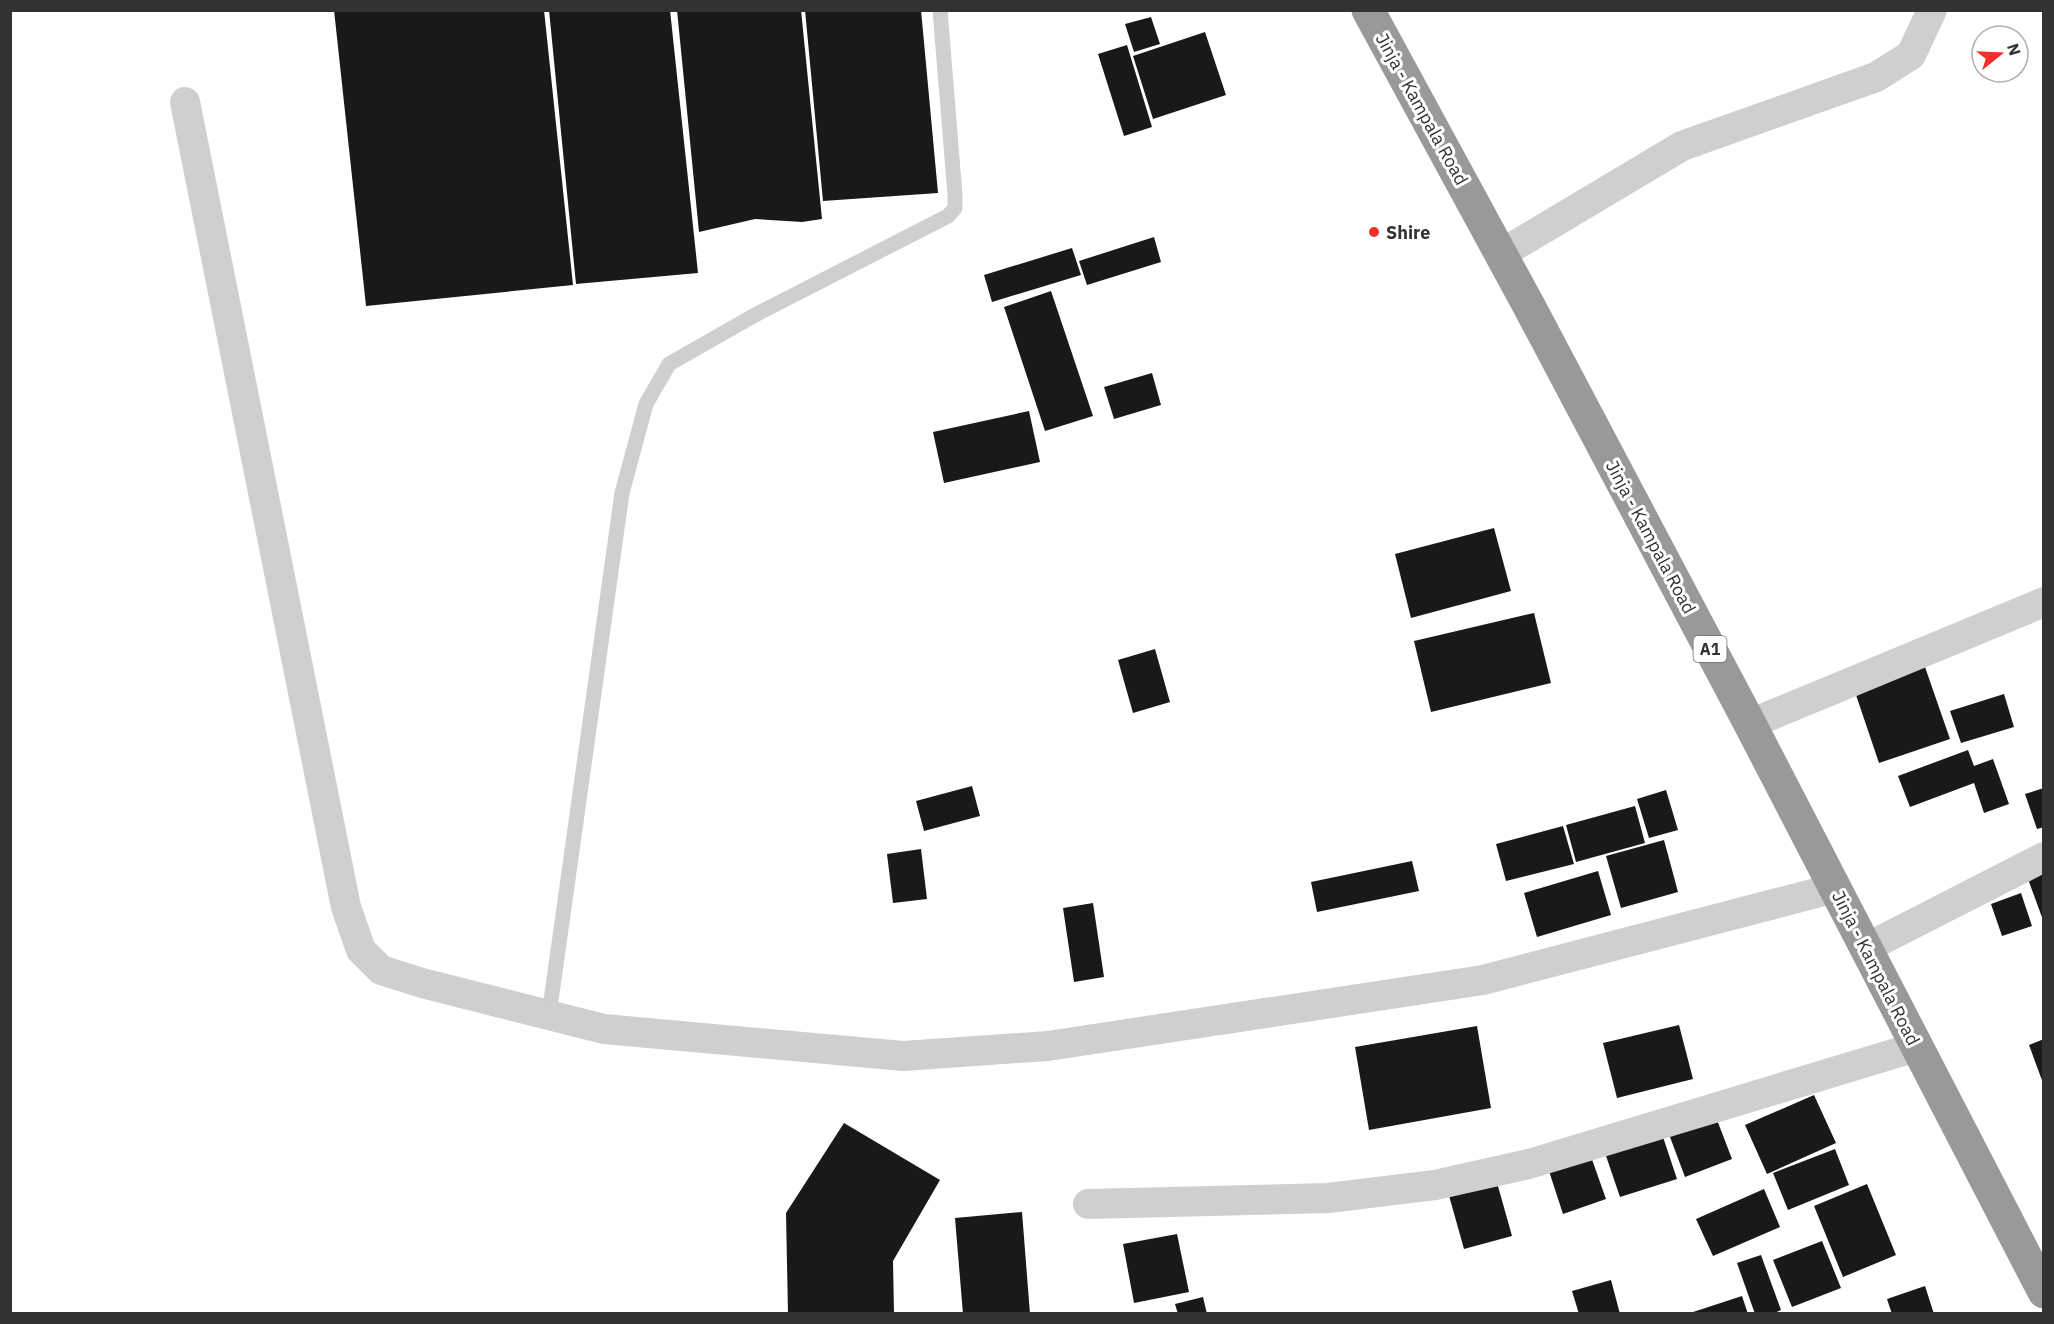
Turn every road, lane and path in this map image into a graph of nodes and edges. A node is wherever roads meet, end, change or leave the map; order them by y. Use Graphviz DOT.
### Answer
graph roads {
  1 [pos="940,10"];
  2 [pos="1368,10"];
  3 [pos="1932,10"];
  4 [pos="185,102"];
  5 [pos="1501,254"];
  6 [pos="2043,602"];
  7 [pos="1750,724"];
  8 [pos="2043,857"];
  9 [pos="1835,888"];
  10 [pos="1866,948"];
  11 [pos="549,1015"];
  12 [pos="1916,1047"];
  13 [pos="1088,1204"];
  14 [pos="2043,1292"];
  1 -- 11 [label="lane"];
  2 -- 5 [label="highway, Jinja - Kampala Road / A1"];
  3 -- 5 [label="street"];
  4 -- 11 [label="street"];
  5 -- 7 [label="highway, Jinja - Kampala Road / A1"];
  6 -- 7 [label="street"];
  7 -- 9 [label="highway, Jinja - Kampala Road / A1"];
  8 -- 10 [label="street"];
  9 -- 10 [label="highway, Jinja - Kampala Road / A1"];
  9 -- 11 [label="street"];
  10 -- 12 [label="highway, Jinja - Kampala Road / A1"];
  12 -- 13 [label="street"];
  12 -- 14 [label="highway, Jinja - Kampala Road / A1"];
}
